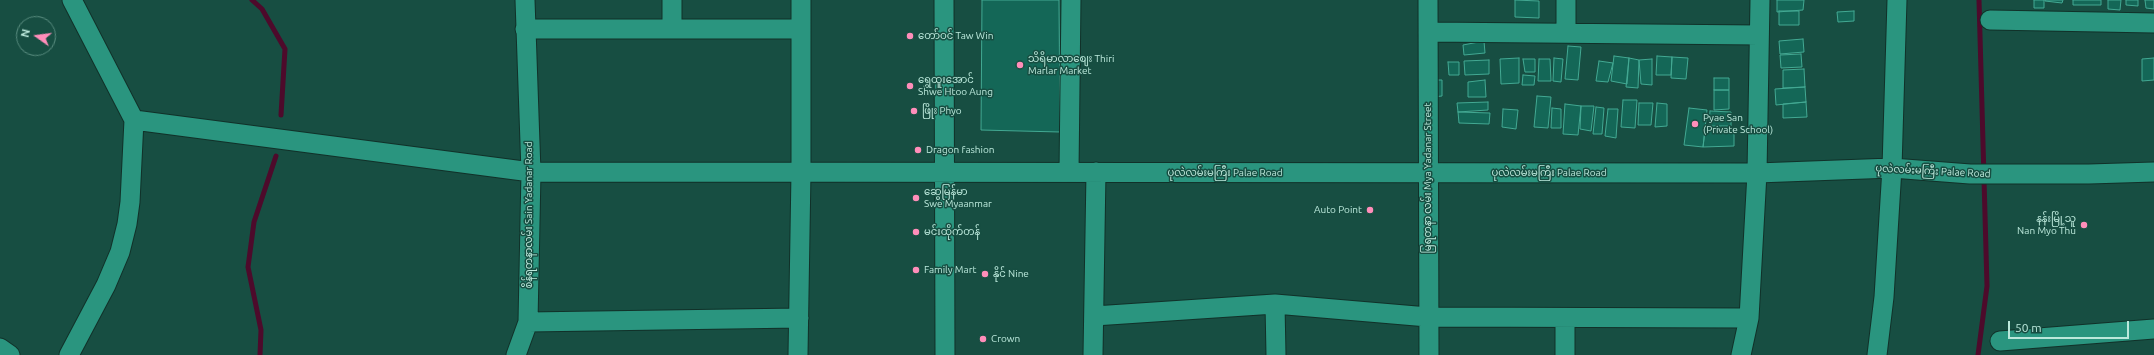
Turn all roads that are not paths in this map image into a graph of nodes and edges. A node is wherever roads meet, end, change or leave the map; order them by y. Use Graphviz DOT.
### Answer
graph roads {
  1 [pos="72,0"];
  2 [pos="525,0"];
  3 [pos="672,0"];
  4 [pos="800,0"];
  5 [pos="944,0"];
  6 [pos="1071,0"];
  7 [pos="1428,0"];
  8 [pos="1566,0"];
  9 [pos="1760,0"];
  10 [pos="1896,0"];
  11 [pos="1990,20"];
  12 [pos="2154,23"];
  13 [pos="672,27"];
  14 [pos="525,29"];
  15 [pos="801,29"];
  16 [pos="1428,32"];
  17 [pos="1566,33"];
  18 [pos="1759,35"];
  19 [pos="134,120"];
  20 [pos="1892,168"];
  21 [pos="531,172"];
  22 [pos="801,172"];
  23 [pos="944,172"];
  24 [pos="1069,172"];
  25 [pos="1096,172"];
  26 [pos="2154,172"];
  27 [pos="1428,173"];
  28 [pos="1757,173"];
  29 [pos="1275,304"];
  30 [pos="1094,316"];
  31 [pos="1428,317"];
  32 [pos="799,318"];
  33 [pos="1565,318"];
  34 [pos="1749,318"];
  35 [pos="528,322"];
  36 [pos="2154,329"];
  37 [pos="2000,341"];
  38 [pos="0,348"];
  39 [pos="10,355"];
  40 [pos="69,355"];
  41 [pos="516,355"];
  42 [pos="798,355"];
  43 [pos="945,355"];
  44 [pos="1094,355"];
  45 [pos="1276,355"];
  46 [pos="1429,355"];
  47 [pos="1564,355"];
  48 [pos="1741,355"];
  49 [pos="1877,355"];
  1 -- 19 [label="street"];
  2 -- 14 [label="street, စိန်ရတနာလမ်း Sain Yadanar Road"];
  3 -- 13 [label="street"];
  4 -- 15 [label="street"];
  5 -- 23 [label="street"];
  6 -- 24 [label="street"];
  7 -- 16 [label="street, မြရတနာ လမ်း Mya Yadanar Street"];
  8 -- 17 [label="street"];
  9 -- 18 [label="street"];
  10 -- 20 [label="street"];
  11 -- 12 [label="street"];
  13 -- 14 [label="street"];
  13 -- 15 [label="street"];
  14 -- 21 [label="street, စိန်ရတနာလမ်း Sain Yadanar Road"];
  15 -- 22 [label="street"];
  16 -- 17 [label="street"];
  16 -- 27 [label="street, မြရတနာ လမ်း Mya Yadanar Street"];
  17 -- 18 [label="street"];
  18 -- 28 [label="street"];
  19 -- 21 [label="street, ပုလဲလမ်းမကြီး Palae Road"];
  19 -- 40 [label="street"];
  20 -- 26 [label="street, ပုလဲလမ်းမကြီး Palae Road"];
  20 -- 28 [label="street, ပုလဲလမ်းမကြီး Palae Road"];
  20 -- 49 [label="street"];
  21 -- 22 [label="street, ပုလဲလမ်းမကြီး Palae Road"];
  21 -- 35 [label="street, စိန်ရတနာလမ်း Sain Yadanar Road"];
  22 -- 23 [label="street, ပုလဲလမ်းမကြီး Palae Road"];
  22 -- 32 [label="street"];
  23 -- 24 [label="street, ပုလဲလမ်းမကြီး Palae Road"];
  23 -- 43 [label="street"];
  24 -- 25 [label="street, ပုလဲလမ်းမကြီး Palae Road"];
  25 -- 27 [label="street, ပုလဲလမ်းမကြီး Palae Road"];
  25 -- 30 [label="street"];
  27 -- 28 [label="street, ပုလဲလမ်းမကြီး Palae Road"];
  27 -- 31 [label="street, မြရတနာ လမ်း Mya Yadanar Street"];
  28 -- 34 [label="street"];
  29 -- 30 [label="street"];
  29 -- 31 [label="street"];
  29 -- 45 [label="street"];
  30 -- 44 [label="street"];
  31 -- 33 [label="street"];
  31 -- 46 [label="street, မြရတနာ လမ်း Mya Yadanar Street"];
  32 -- 35 [label="street"];
  32 -- 42 [label="street"];
  33 -- 34 [label="street"];
  33 -- 47 [label="street"];
  34 -- 48 [label="street"];
  35 -- 41 [label="street, စိန်ရတနာလမ်း Sain Yadanar Road"];
  36 -- 37 [label="street"];
  38 -- 39 [label="street"];
}
